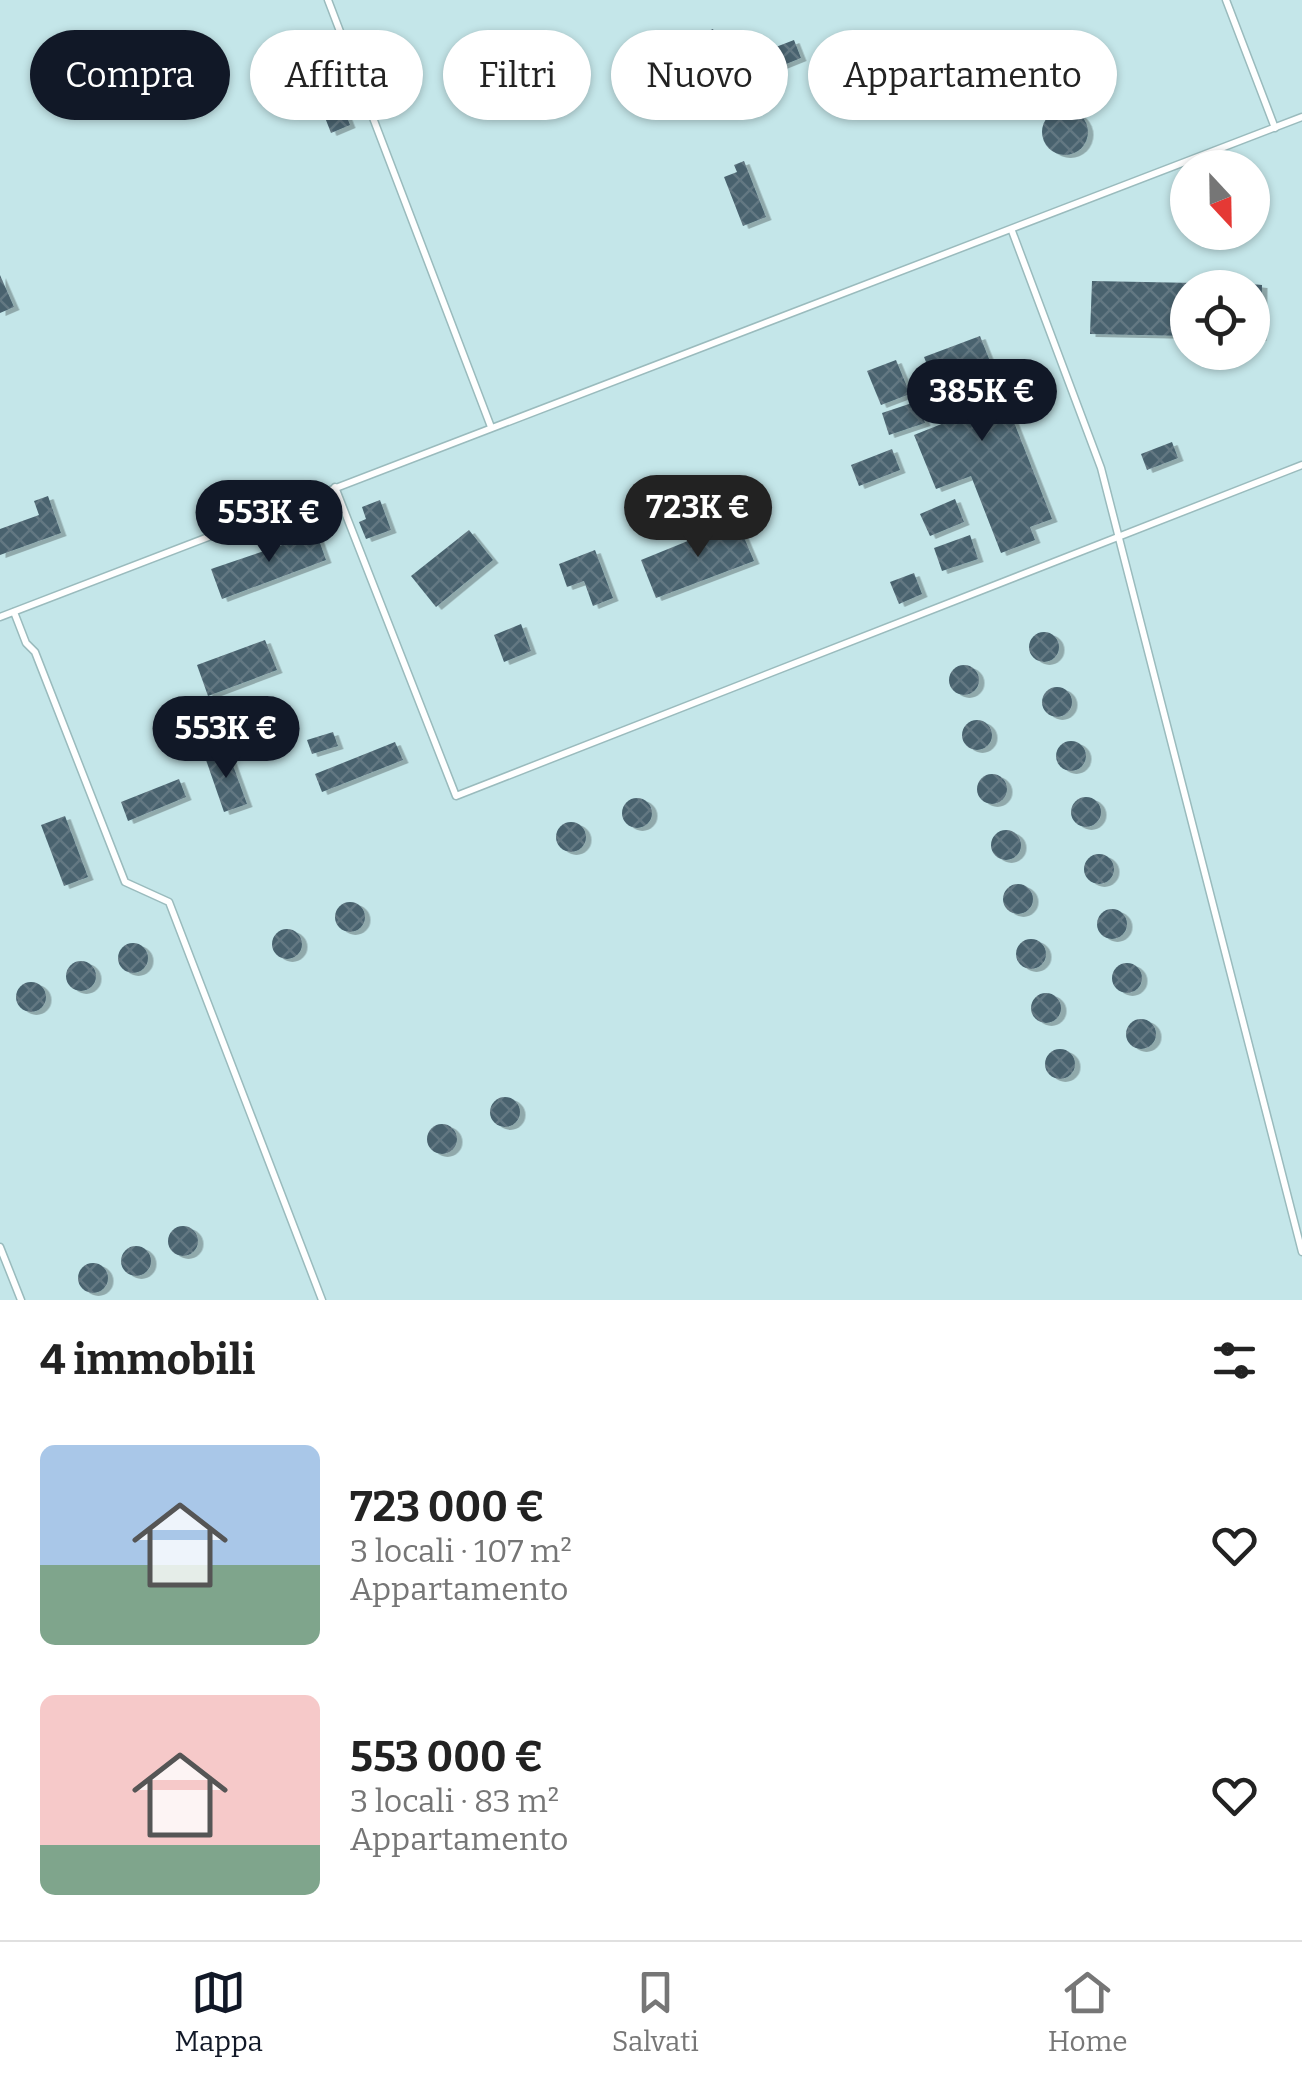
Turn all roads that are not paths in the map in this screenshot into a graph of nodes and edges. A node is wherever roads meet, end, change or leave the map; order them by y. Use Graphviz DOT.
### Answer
graph roads {
  1 [pos="328,0"];
  2 [pos="1226,0"];
  3 [pos="1302,117"];
  4 [pos="1275,128"];
  5 [pos="1012,230"];
  6 [pos="492,427"];
  7 [pos="1302,465"];
  8 [pos="335,487"];
  9 [pos="1118,537"];
  10 [pos="14,612"];
  11 [pos="0,617"];
  12 [pos="0,1247"];
  13 [pos="1302,1252"];
  14 [pos="20,1300"];
  15 [pos="322,1300"];
  1 -- 6 [label="lane"];
  2 -- 4 [label="lane"];
  3 -- 4 [label="lane"];
  4 -- 5 [label="lane"];
  5 -- 6 [label="lane"];
  5 -- 9 [label="lane"];
  6 -- 8 [label="lane"];
  7 -- 9 [label="lane"];
  8 -- 9 [label="lane"];
  8 -- 10 [label="lane"];
  9 -- 13 [label="lane"];
  10 -- 11 [label="lane"];
  10 -- 15 [label="lane"];
  12 -- 14 [label="lane"];
}
